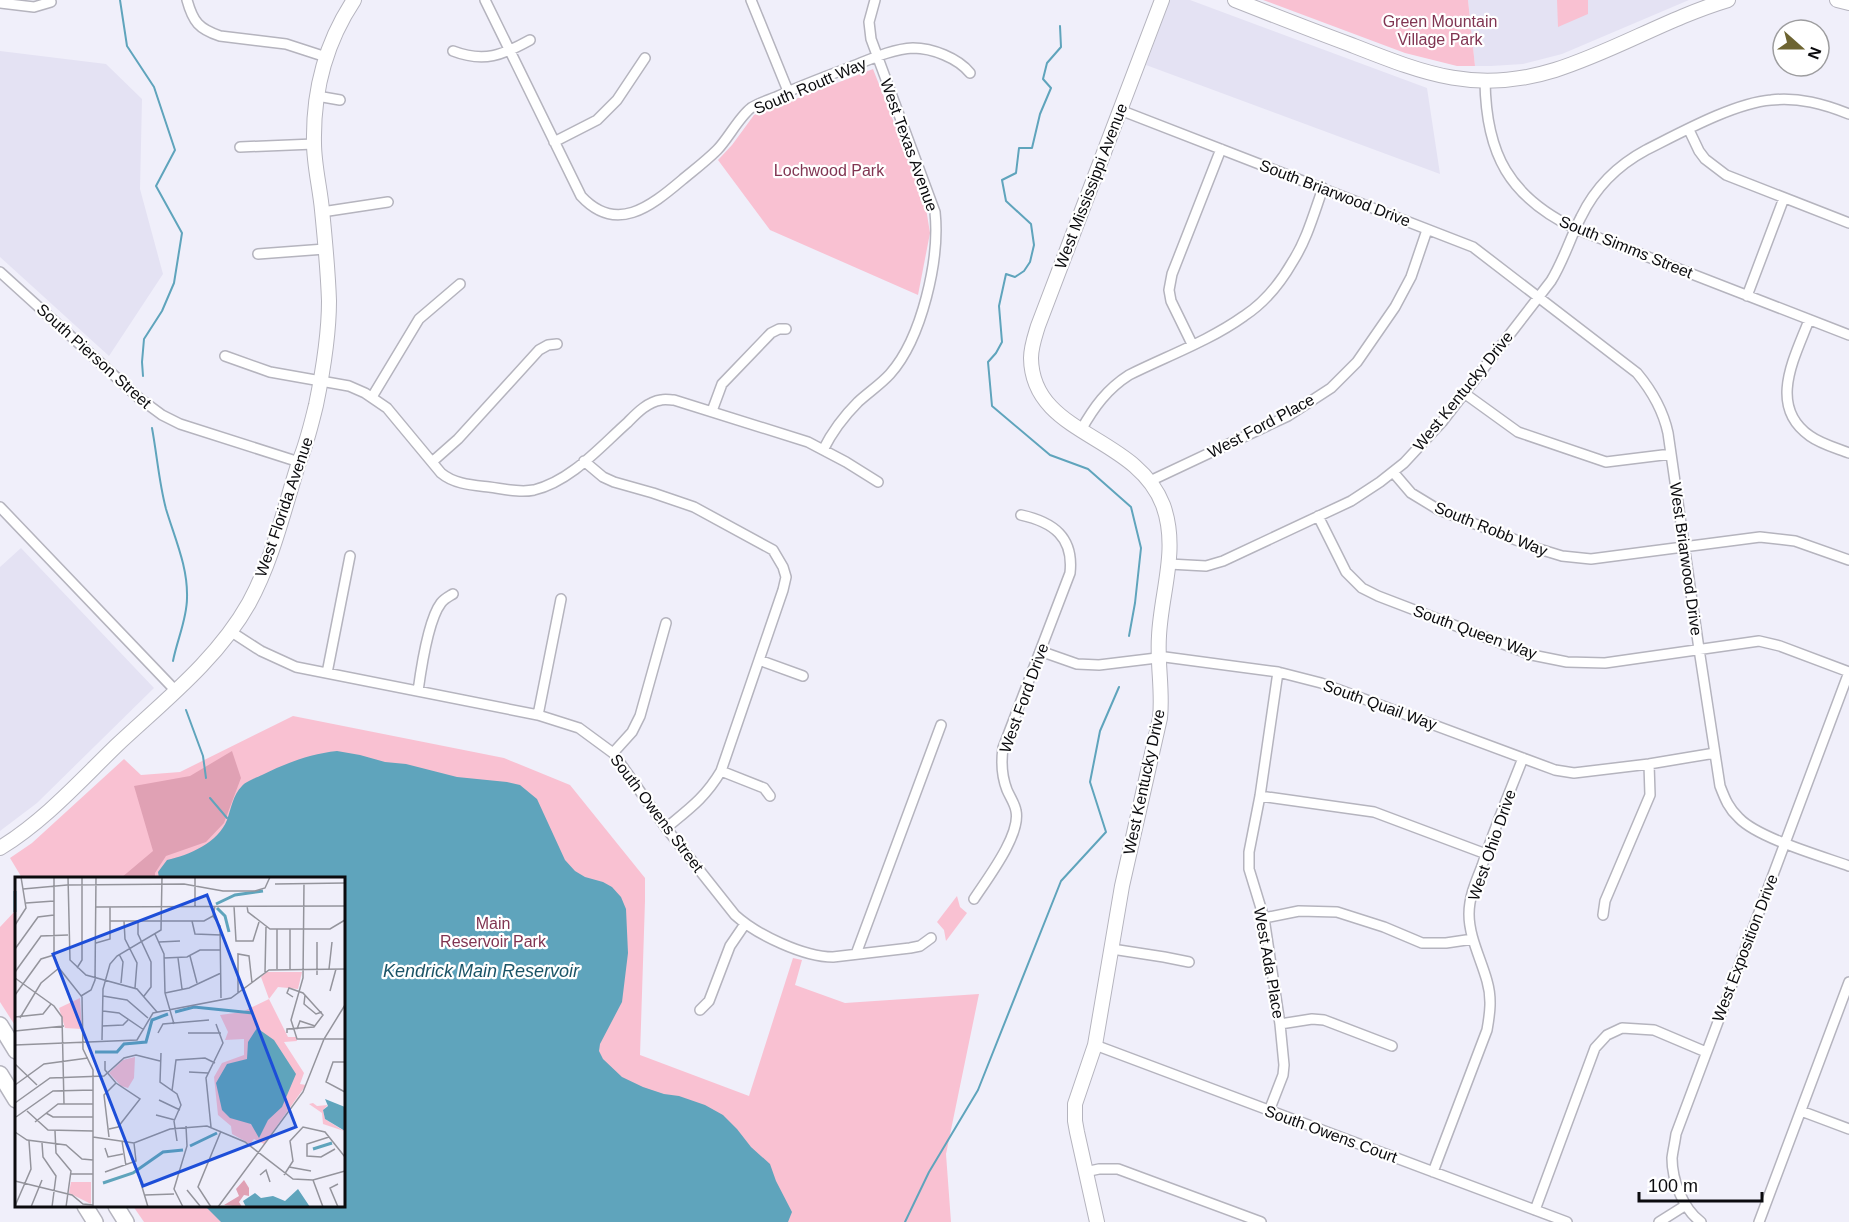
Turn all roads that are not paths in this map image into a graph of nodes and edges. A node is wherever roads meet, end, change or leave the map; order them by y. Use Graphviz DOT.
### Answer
graph roads {
  1 [pos="188,0"];
  2 [pos="354,0"];
  3 [pos="485,0"];
  4 [pos="751,0"];
  5 [pos="875,0"];
  6 [pos="1162,0"];
  7 [pos="1235,0"];
  8 [pos="1728,0"];
  9 [pos="1839,0"];
  10 [pos="51,2"];
  11 [pos="0,3"];
  12 [pos="1849,3"];
  13 [pos="530,40"];
  14 [pos="453,51"];
  15 [pos="510,51"];
  16 [pos="326,57"];
  17 [pos="877,57"];
  18 [pos="645,58"];
  19 [pos="970,73"];
  20 [pos="1485,81"];
  21 [pos="788,91"];
  22 [pos="317,96"];
  23 [pos="340,100"];
  24 [pos="1120,110"];
  25 [pos="1849,114"];
  26 [pos="1689,130"];
  27 [pos="554,142"];
  28 [pos="314,144"];
  29 [pos="240,147"];
  30 [pos="1221,149"];
  31 [pos="1323,188"];
  32 [pos="1784,198"];
  33 [pos="388,202"];
  34 [pos="322,212"];
  35 [pos="1849,223"];
  36 [pos="1576,229"];
  37 [pos="1427,230"];
  38 [pos="325,249"];
  39 [pos="258,254"];
  40 [pos="0,272"];
  41 [pos="460,284"];
  42 [pos="1747,296"];
  43 [pos="1538,297"];
  44 [pos="1809,320"];
  45 [pos="786,329"];
  46 [pos="1849,335"];
  47 [pos="557,344"];
  48 [pos="1192,344"];
  49 [pos="225,356"];
  50 [pos="321,380"];
  51 [pos="1464,393"];
  52 [pos="372,397"];
  53 [pos="712,411"];
  54 [pos="1081,430"];
  55 [pos="823,450"];
  56 [pos="1849,453"];
  57 [pos="1671,454"];
  58 [pos="584,461"];
  59 [pos="299,462"];
  60 [pos="432,462"];
  61 [pos="1393,472"];
  62 [pos="878,482"];
  63 [pos="1150,482"];
  64 [pos="0,507"];
  65 [pos="1021,515"];
  66 [pos="1318,516"];
  67 [pos="1684,546"];
  68 [pos="350,556"];
  69 [pos="1849,560"];
  70 [pos="1169,564"];
  71 [pos="453,594"];
  72 [pos="561,599"];
  73 [pos="666,623"];
  74 [pos="230,631"];
  75 [pos="1699,649"];
  76 [pos="1040,651"];
  77 [pos="1159,658"];
  78 [pos="759,660"];
  79 [pos="1278,672"];
  80 [pos="1849,672"];
  81 [pos="327,673"];
  82 [pos="803,676"];
  83 [pos="176,690"];
  84 [pos="418,691"];
  85 [pos="538,715"];
  86 [pos="941,725"];
  87 [pos="613,753"];
  88 [pos="1715,753"];
  89 [pos="1523,758"];
  90 [pos="1649,764"];
  91 [pos="721,771"];
  92 [pos="770,796"];
  93 [pos="1260,796"];
  94 [pos="666,828"];
  95 [pos="1785,842"];
  96 [pos="0,848"];
  97 [pos="1486,854"];
  98 [pos="1849,866"];
  99 [pos="974,899"];
  100 [pos="1603,915"];
  101 [pos="1264,918"];
  102 [pos="745,924"];
  103 [pos="931,938"];
  104 [pos="1473,939"];
  105 [pos="1112,949"];
  106 [pos="856,954"];
  107 [pos="1189,963"];
  108 [pos="1849,982"];
  109 [pos="700,1010"];
  110 [pos="1280,1024"];
  111 [pos="0,1025"];
  112 [pos="1095,1045"];
  113 [pos="1392,1046"];
  114 [pos="15,1049"];
  115 [pos="1707,1052"];
  116 [pos="0,1074"];
  117 [pos="15,1098"];
  118 [pos="1269,1111"];
  119 [pos="1801,1111"];
  120 [pos="1849,1129"];
  121 [pos="1086,1172"];
  122 [pos="1433,1172"];
  123 [pos="1686,1205"];
  124 [pos="86,1207"];
  125 [pos="117,1207"];
  126 [pos="1535,1210"];
  127 [pos="95,1222"];
  128 [pos="126,1222"];
  129 [pos="1097,1222"];
  130 [pos="1261,1222"];
  131 [pos="1567,1222"];
  132 [pos="1659,1222"];
  133 [pos="1701,1222"];
  134 [pos="1759,1222"];
  1 -- 16 [label="street"];
  2 -- 16 [label="street, West Florida Avenue"];
  3 -- 15 [label="street, South Routt Way"];
  4 -- 21 [label="street"];
  5 -- 17 [label="street, West Texas Avenue"];
  6 -- 24 [label="street, West Mississippi Avenue"];
  7 -- 20 [label="street"];
  8 -- 20 [label="street"];
  9 -- 12 [label="street"];
  10 -- 11 [label="street"];
  13 -- 15 [label="street"];
  14 -- 15 [label="street"];
  15 -- 27 [label="street, South Routt Way"];
  16 -- 22 [label="street, West Florida Avenue"];
  17 -- 19 [label="street, South Routt Way"];
  17 -- 21 [label="street, South Routt Way"];
  17 -- 55 [label="street, West Texas Avenue"];
  18 -- 27 [label="street"];
  20 -- 36 [label="street, South Simms Street"];
  21 -- 27 [label="street, South Routt Way"];
  22 -- 23 [label="street"];
  22 -- 28 [label="street, West Florida Avenue"];
  24 -- 30 [label="street, South Briarwood Drive"];
  24 -- 54 [label="street, West Mississippi Avenue"];
  25 -- 26 [label="street, West Kentucky Drive"];
  26 -- 32 [label="street"];
  26 -- 36 [label="street, West Kentucky Drive"];
  28 -- 29 [label="street"];
  28 -- 34 [label="street, West Florida Avenue"];
  30 -- 31 [label="street, South Briarwood Drive"];
  30 -- 48 [label="street"];
  31 -- 37 [label="street, South Briarwood Drive"];
  31 -- 48 [label="street"];
  32 -- 35 [label="street"];
  32 -- 42 [label="street"];
  33 -- 34 [label="street"];
  34 -- 38 [label="street, West Florida Avenue"];
  36 -- 42 [label="street, South Simms Street"];
  36 -- 43 [label="street, West Kentucky Drive"];
  37 -- 43 [label="street, South Briarwood Drive"];
  37 -- 63 [label="street, West Ford Place"];
  38 -- 39 [label="street"];
  38 -- 50 [label="street, West Florida Avenue"];
  40 -- 59 [label="street, South Pierson Street"];
  41 -- 52 [label="street"];
  42 -- 44 [label="street, South Simms Street"];
  43 -- 51 [label="street, West Kentucky Drive"];
  43 -- 57 [label="street, West Briarwood Drive"];
  44 -- 46 [label="street, South Simms Street"];
  44 -- 56 [label="street"];
  45 -- 53 [label="street"];
  47 -- 60 [label="street"];
  48 -- 54 [label="street"];
  49 -- 50 [label="street"];
  50 -- 52 [label="street"];
  50 -- 59 [label="street, West Florida Avenue"];
  51 -- 57 [label="street"];
  51 -- 61 [label="street, West Kentucky Drive"];
  52 -- 60 [label="street"];
  53 -- 55 [label="street"];
  53 -- 58 [label="street"];
  54 -- 63 [label="street"];
  55 -- 62 [label="street"];
  57 -- 67 [label="street, West Briarwood Drive"];
  58 -- 60 [label="street"];
  58 -- 78 [label="street"];
  59 -- 74 [label="street, West Florida Avenue"];
  61 -- 66 [label="street, West Kentucky Drive"];
  61 -- 67 [label="street, South Robb Way"];
  63 -- 70 [label="street"];
  64 -- 83 [label="street"];
  65 -- 76 [label="street, West Ford Drive"];
  66 -- 70 [label="street, West Kentucky Drive"];
  66 -- 75 [label="street, South Queen Way"];
  67 -- 69 [label="street, South Robb Way"];
  67 -- 75 [label="street, West Briarwood Drive"];
  68 -- 81 [label="street"];
  70 -- 77 [label="street, West Kentucky Drive"];
  71 -- 84 [label="street"];
  72 -- 85 [label="street"];
  73 -- 87 [label="street"];
  74 -- 81 [label="street, South Owens Street"];
  74 -- 83 [label="street, West Florida Avenue"];
  75 -- 80 [label="street, South Queen Way"];
  75 -- 88 [label="street, West Briarwood Drive"];
  76 -- 77 [label="street, South Quail Way"];
  76 -- 99 [label="street, West Ford Drive"];
  77 -- 79 [label="street, South Quail Way"];
  77 -- 105 [label="street, West Kentucky Drive"];
  78 -- 82 [label="street"];
  78 -- 91 [label="street"];
  79 -- 89 [label="street, South Quail Way"];
  79 -- 93 [label="street, West Ada Place"];
  80 -- 95 [label="street, West Exposition Drive"];
  81 -- 84 [label="street, South Owens Street"];
  83 -- 96 [label="street, West Florida Avenue"];
  84 -- 85 [label="street, South Owens Street"];
  85 -- 87 [label="street, South Owens Street"];
  86 -- 106 [label="street"];
  87 -- 94 [label="street, South Owens Street"];
  88 -- 90 [label="street, South Quail Way"];
  88 -- 95 [label="street, West Briarwood Drive"];
  89 -- 90 [label="street, South Quail Way"];
  89 -- 97 [label="street, West Ohio Drive"];
  90 -- 100 [label="street"];
  91 -- 92 [label="street"];
  91 -- 94 [label="street"];
  93 -- 97 [label="street"];
  93 -- 101 [label="street, West Ada Place"];
  94 -- 102 [label="street, South Owens Street"];
  95 -- 98 [label="street"];
  95 -- 115 [label="street, West Exposition Drive"];
  97 -- 104 [label="street, West Ohio Drive"];
  101 -- 104 [label="street"];
  101 -- 110 [label="street, West Ada Place"];
  102 -- 106 [label="street, South Owens Street"];
  102 -- 109 [label="street"];
  103 -- 106 [label="street, South Owens Street"];
  104 -- 122 [label="street, West Ohio Drive"];
  105 -- 107 [label="street"];
  105 -- 112 [label="street, West Kentucky Drive"];
  108 -- 119 [label="street"];
  110 -- 113 [label="street"];
  110 -- 118 [label="street, West Ada Place"];
  111 -- 114 [label="main road"];
  112 -- 118 [label="street, South Owens Court"];
  112 -- 121 [label="street, West Kentucky Drive"];
  115 -- 123 [label="street, West Exposition Drive"];
  115 -- 126 [label="street"];
  116 -- 117 [label="main road"];
  118 -- 122 [label="street, South Owens Court"];
  119 -- 120 [label="street"];
  119 -- 134 [label="street"];
  121 -- 129 [label="street, West Kentucky Drive"];
  121 -- 130 [label="street"];
  122 -- 126 [label="street, South Owens Court"];
  123 -- 132 [label="street"];
  123 -- 133 [label="street, West Exposition Drive"];
  124 -- 127 [label="main road"];
  125 -- 128 [label="main road"];
  126 -- 131 [label="street, South Owens Court"];
}
